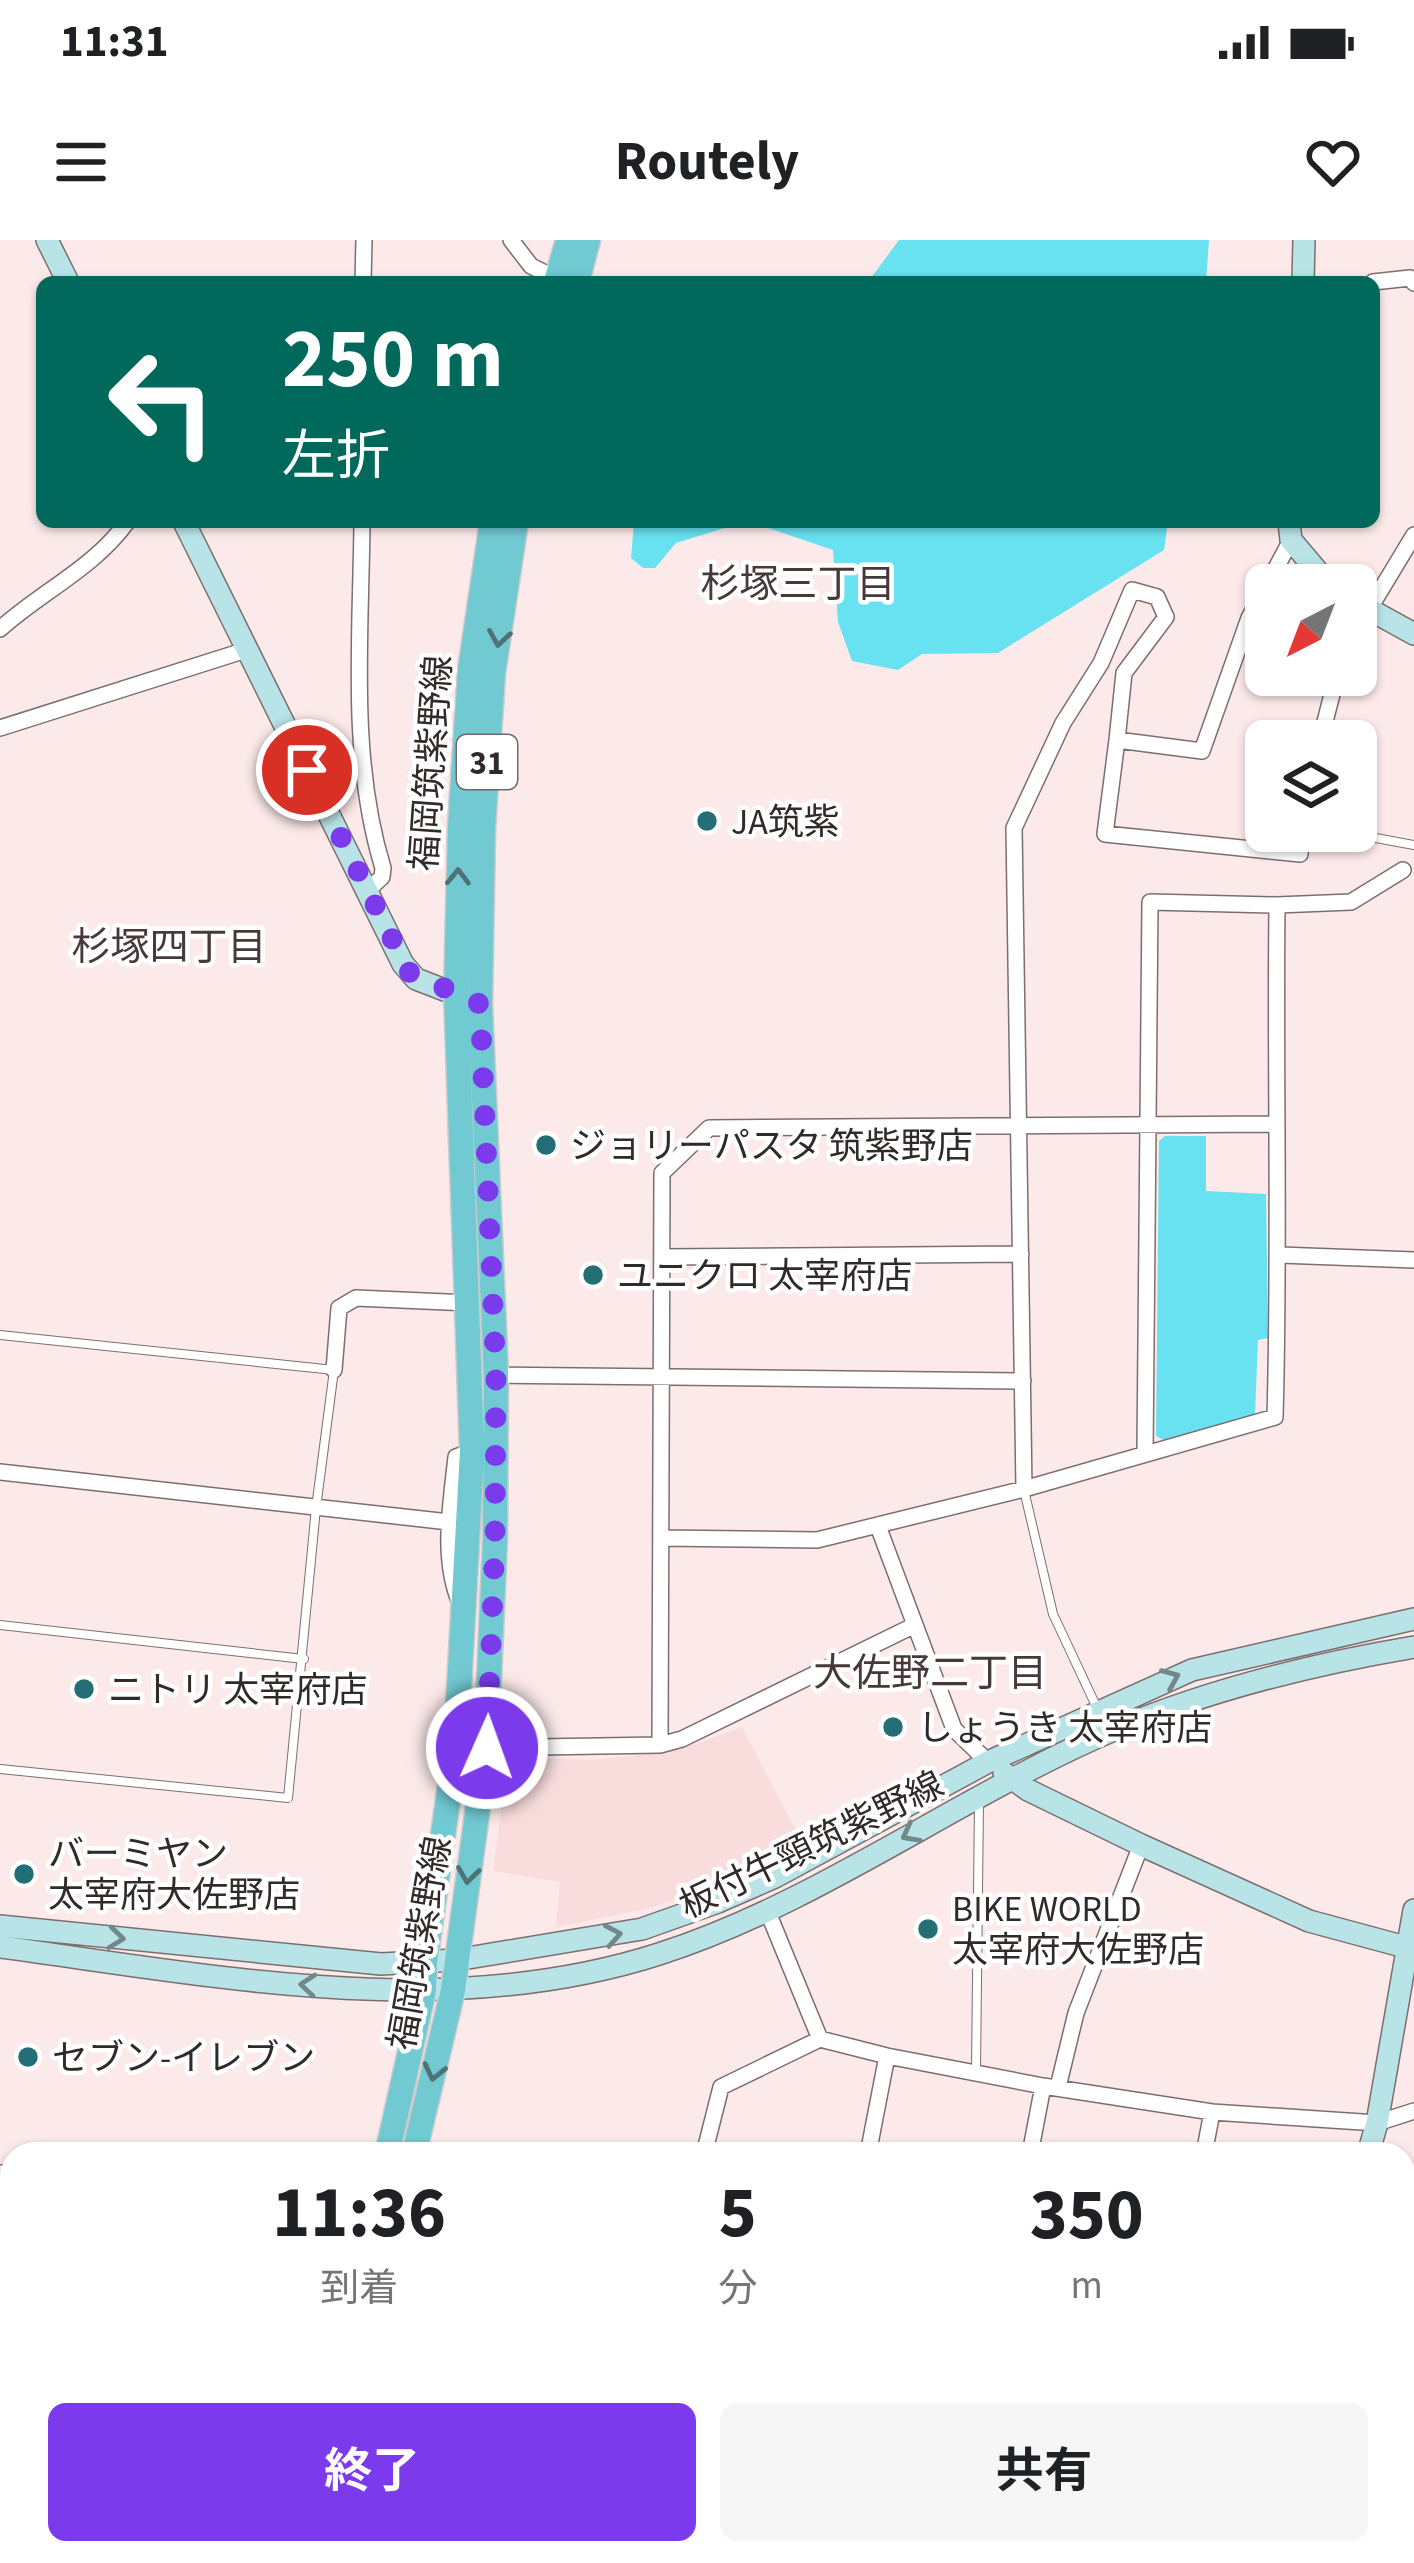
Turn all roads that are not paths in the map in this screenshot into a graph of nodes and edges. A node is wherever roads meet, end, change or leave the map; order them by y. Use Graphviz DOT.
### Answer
graph roads {
  1 [pos="47,240"];
  2 [pos="364,240"];
  3 [pos="512,240"];
  4 [pos="568,240"];
  5 [pos="588,240"];
  6 [pos="1304,240"];
  7 [pos="65,276"];
  8 [pos="363,276"];
  9 [pos="553,276"];
  10 [pos="564,276"];
  11 [pos="567,276"];
  12 [pos="1303,276"];
  13 [pos="1380,281"];
  14 [pos="1414,284"];
  15 [pos="122,528"];
  16 [pos="187,528"];
  17 [pos="362,528"];
  18 [pos="491,528"];
  19 [pos="515,528"];
  20 [pos="1290,531"];
  21 [pos="1414,535"];
  22 [pos="1276,564"];
  23 [pos="1314,564"];
  24 [pos="1377,586"];
  25 [pos="1377,614"];
  26 [pos="0,629"];
  27 [pos="1245,629"];
  28 [pos="1414,634"];
  29 [pos="246,650"];
  30 [pos="0,728"];
  31 [pos="1117,740"];
  32 [pos="1377,838"];
  33 [pos="1414,845"];
  34 [pos="1245,848"];
  35 [pos="1403,870"];
  36 [pos="367,891"];
  37 [pos="1276,905"];
  38 [pos="468,999"];
  39 [pos="1274,1124"];
  40 [pos="1019,1125"];
  41 [pos="1148,1125"];
  42 [pos="1021,1254"];
  43 [pos="1280,1255"];
  44 [pos="663,1257"];
  45 [pos="1414,1260"];
  46 [pos="469,1304"];
  47 [pos="0,1335"];
  48 [pos="334,1370"];
  49 [pos="496,1375"];
  50 [pos="662,1376"];
  51 [pos="1023,1382"];
  52 [pos="472,1451"];
  53 [pos="1145,1453"];
  54 [pos="0,1472"];
  55 [pos="1024,1490"];
  56 [pos="316,1508"];
  57 [pos="449,1522"];
  58 [pos="878,1526"];
  59 [pos="661,1538"];
  60 [pos="463,1610"];
  61 [pos="1414,1619"];
  62 [pos="0,1625"];
  63 [pos="915,1625"];
  64 [pos="1414,1647"];
  65 [pos="304,1659"];
  66 [pos="1097,1710"];
  67 [pos="660,1745"];
  68 [pos="487,1748"];
  69 [pos="988,1762"];
  70 [pos="0,1769"];
  71 [pos="1013,1779"];
  72 [pos="979,1798"];
  73 [pos="1141,1845"];
  74 [pos="767,1910"];
  75 [pos="1414,1910"];
  76 [pos="0,1926"];
  77 [pos="0,1947"];
  78 [pos="1409,1948"];
  79 [pos="456,1960"];
  80 [pos="424,1962"];
  81 [pos="424,1990"];
  82 [pos="453,1990"];
  83 [pos="820,2039"];
  84 [pos="886,2056"];
  85 [pos="976,2070"];
  86 [pos="1050,2086"];
  87 [pos="1414,2110"];
  88 [pos="1212,2112"];
  89 [pos="1377,2122"];
  90 [pos="390,2142"];
  91 [pos="417,2142"];
  92 [pos="707,2142"];
  93 [pos="870,2142"];
  94 [pos="1034,2142"];
  95 [pos="1206,2142"];
  96 [pos="1371,2142"];
  1 -- 7 [label="main road"];
  2 -- 8 [label="street"];
  3 -- 9 [label="street"];
  4 -- 10 [label="main road"];
  5 -- 11 [label="main road"];
  6 -- 12 [label="main road"];
  13 -- 14 [label="street"];
  15 -- 26 [label="street"];
  16 -- 29 [label="main road"];
  17 -- 36 [label="street"];
  38 -- 18 [label="main road, 福岡筑紫野線 / 31, one-way"];
  19 -- 38 [label="main road, 福岡筑紫野線 / 31, one-way"];
  20 -- 22 [label="street"];
  20 -- 23 [label="main road"];
  21 -- 24 [label="street"];
  25 -- 28 [label="main road"];
  27 -- 31 [label="street"];
  29 -- 30 [label="street"];
  29 -- 36 [label="main road"];
  31 -- 34 [label="street"];
  31 -- 40 [label="street"];
  32 -- 33 [label="lane"];
  35 -- 37 [label="street"];
  36 -- 38 [label="main road"];
  37 -- 39 [label="street"];
  37 -- 41 [label="street"];
  38 -- 46 [label="main road, 福岡筑紫野線 / 31"];
  38 -- 49 [label="main road, 福岡筑紫野線 / 31"];
  39 -- 41 [label="street"];
  39 -- 43 [label="street"];
  40 -- 41 [label="street"];
  40 -- 42 [label="street"];
  40 -- 44 [label="street"];
  41 -- 53 [label="street"];
  42 -- 44 [label="street"];
  42 -- 51 [label="street"];
  43 -- 45 [label="street"];
  43 -- 53 [label="street"];
  44 -- 50 [label="street"];
  46 -- 48 [label="street"];
  46 -- 52 [label="main road, 福岡筑紫野線 / 31"];
  47 -- 48 [label="lane"];
  48 -- 56 [label="lane"];
  49 -- 50 [label="street"];
  49 -- 68 [label="main road, 福岡筑紫野線 / 31"];
  50 -- 51 [label="street"];
  50 -- 59 [label="street"];
  51 -- 55 [label="street"];
  52 -- 57 [label="street"];
  52 -- 60 [label="main road, 福岡筑紫野線 / 31"];
  53 -- 55 [label="street"];
  54 -- 56 [label="street"];
  55 -- 58 [label="street"];
  55 -- 66 [label="lane"];
  56 -- 57 [label="street"];
  56 -- 65 [label="lane"];
  57 -- 60 [label="street"];
  58 -- 59 [label="street"];
  58 -- 63 [label="street"];
  59 -- 67 [label="street"];
  60 -- 80 [label="main road, 福岡筑紫野線 / 31"];
  66 -- 61 [label="main road, 板付牛頸筑紫野線, one-way"];
  62 -- 65 [label="lane"];
  63 -- 67 [label="street"];
  63 -- 69 [label="street"];
  64 -- 71 [label="main road, 板付牛頸筑紫野線"];
  65 -- 70 [label="lane"];
  66 -- 69 [label="main road, 板付牛頸筑紫野線"];
  67 -- 68 [label="street"];
  68 -- 79 [label="main road, 福岡筑紫野線 / 31, one-way"];
  69 -- 71 [label="main road"];
  79 -- 69 [label="main road, 板付牛頸筑紫野線, one-way"];
  71 -- 72 [label="main road, 板付牛頸筑紫野線"];
  71 -- 73 [label="main road"];
  72 -- 74 [label="main road, 板付牛頸筑紫野線, one-way"];
  72 -- 85 [label="lane"];
  73 -- 78 [label="main road"];
  73 -- 86 [label="street"];
  74 -- 82 [label="main road, 板付牛頸筑紫野線"];
  74 -- 83 [label="street"];
  75 -- 78 [label="main road"];
  76 -- 80 [label="main road, 板付牛頸筑紫野線, one-way"];
  81 -- 77 [label="main road, 板付牛頸筑紫野線, one-way"];
  78 -- 89 [label="main road"];
  79 -- 80 [label="main road, 板付牛頸筑紫野線"];
  79 -- 82 [label="main road, 福岡筑紫野線 / 31"];
  80 -- 81 [label="main road, 福岡筑紫野線 / 31"];
  81 -- 82 [label="main road, 板付牛頸筑紫野線"];
  81 -- 90 [label="main road, 福岡筑紫野線 / 31"];
  82 -- 91 [label="main road, 福岡筑紫野線 / 31, one-way"];
  83 -- 84 [label="street"];
  83 -- 92 [label="street"];
  84 -- 85 [label="street"];
  84 -- 93 [label="street"];
  85 -- 86 [label="street"];
  86 -- 88 [label="street"];
  86 -- 94 [label="street"];
  87 -- 89 [label="street"];
  88 -- 89 [label="street"];
  88 -- 95 [label="street"];
  89 -- 96 [label="main road"];
}
